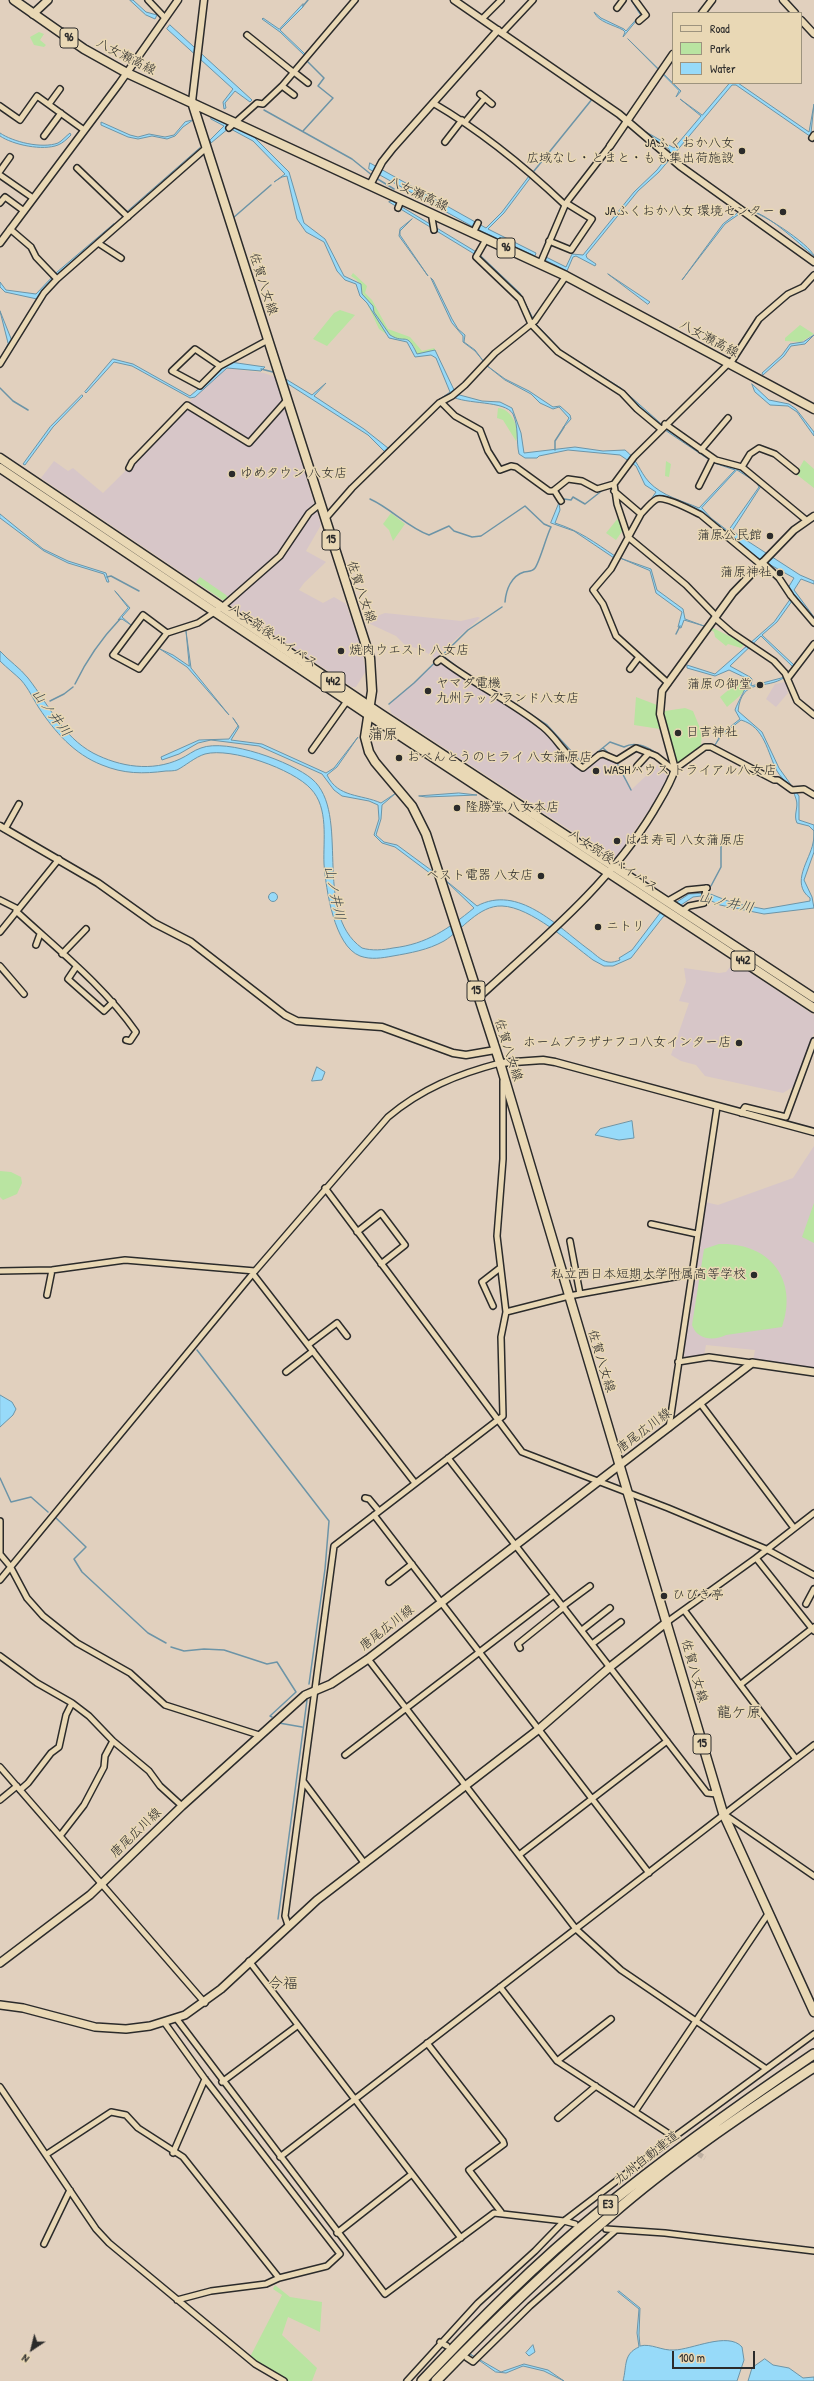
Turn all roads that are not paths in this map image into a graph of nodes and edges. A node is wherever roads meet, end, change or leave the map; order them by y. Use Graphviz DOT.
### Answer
graph roads {
  1 [pos="14,0"];
  2 [pos="48,0"];
  3 [pos="148,0"];
  4 [pos="178,0"];
  5 [pos="204,0"];
  6 [pos="355,0"];
  7 [pos="454,0"];
  8 [pos="501,0"];
  9 [pos="533,0"];
  10 [pos="623,0"];
  11 [pos="635,0"];
  12 [pos="712,0"];
  13 [pos="783,0"];
  14 [pos="617,8"];
  15 [pos="703,12"];
  16 [pos="794,12"];
  17 [pos="33,14"];
  18 [pos="165,18"];
  19 [pos="482,19"];
  20 [pos="639,21"];
  21 [pos="802,21"];
  22 [pos="500,32"];
  23 [pos="814,34"];
  24 [pos="247,35"];
  25 [pos="672,55"];
  26 [pos="293,72"];
  27 [pos="127,73"];
  28 [pos="308,83"];
  29 [pos="282,86"];
  30 [pos="60,89"];
  31 [pos="480,94"];
  32 [pos="294,95"];
  33 [pos="485,98"];
  34 [pos="192,102"];
  35 [pos="433,103"];
  36 [pos="49,104"];
  37 [pos="492,104"];
  38 [pos="0,106"];
  39 [pos="61,113"];
  40 [pos="464,121"];
  41 [pos="627,121"];
  42 [pos="232,125"];
  43 [pos="84,130"];
  44 [pos="44,136"];
  45 [pos="445,142"];
  46 [pos="610,146"];
  47 [pos="206,148"];
  48 [pos="10,156"];
  49 [pos="77,168"];
  50 [pos="0,171"];
  51 [pos="0,175"];
  52 [pos="371,182"];
  53 [pos="33,198"];
  54 [pos="0,203"];
  55 [pos="565,204"];
  56 [pos="24,211"];
  57 [pos="128,217"];
  58 [pos="432,218"];
  59 [pos="478,223"];
  60 [pos="434,228"];
  61 [pos="10,229"];
  62 [pos="475,229"];
  63 [pos="550,241"];
  64 [pos="0,243"];
  65 [pos="98,243"];
  66 [pos="484,243"];
  67 [pos="89,244"];
  68 [pos="94,247"];
  69 [pos="121,258"];
  70 [pos="814,262"];
  71 [pos="540,264"];
  72 [pos="814,275"];
  73 [pos="566,276"];
  74 [pos="56,279"];
  75 [pos="532,323"];
  76 [pos="268,340"];
  77 [pos="0,364"];
  78 [pos="729,364"];
  79 [pos="220,366"];
  80 [pos="287,400"];
  81 [pos="441,402"];
  82 [pos="814,409"];
  83 [pos="728,418"];
  84 [pos="663,427"];
  85 [pos="701,450"];
  86 [pos="0,458"];
  87 [pos="713,458"];
  88 [pos="742,467"];
  89 [pos="0,468"];
  90 [pos="129,468"];
  91 [pos="796,471"];
  92 [pos="614,484"];
  93 [pos="699,486"];
  94 [pos="554,490"];
  95 [pos="614,491"];
  96 [pos="561,501"];
  97 [pos="320,504"];
  98 [pos="641,514"];
  99 [pos="814,516"];
  100 [pos="325,520"];
  101 [pos="806,520"];
  102 [pos="628,537"];
  103 [pos="762,562"];
  104 [pos="222,607"];
  105 [pos="214,611"];
  106 [pos="715,617"];
  107 [pos="814,623"];
  108 [pos="167,633"];
  109 [pos="814,644"];
  110 [pos="812,651"];
  111 [pos="639,657"];
  112 [pos="437,662"];
  113 [pos="630,669"];
  114 [pos="788,678"];
  115 [pos="668,683"];
  116 [pos="347,701"];
  117 [pos="368,710"];
  118 [pos="814,715"];
  119 [pos="312,750"];
  120 [pos="649,753"];
  121 [pos="637,766"];
  122 [pos="675,770"];
  123 [pos="814,795"];
  124 [pos="20,804"];
  125 [pos="3,828"];
  126 [pos="59,859"];
  127 [pos="612,870"];
  128 [pos="0,900"];
  129 [pos="665,904"];
  130 [pos="17,910"];
  131 [pos="677,912"];
  132 [pos="86,928"];
  133 [pos="0,932"];
  134 [pos="40,934"];
  135 [pos="36,945"];
  136 [pos="62,954"];
  137 [pos="0,966"];
  138 [pos="76,968"];
  139 [pos="24,994"];
  140 [pos="478,998"];
  141 [pos="814,998"];
  142 [pos="112,1002"];
  143 [pos="814,1008"];
  144 [pos="126,1040"];
  145 [pos="814,1041"];
  146 [pos="495,1050"];
  147 [pos="500,1063"];
  148 [pos="504,1078"];
  149 [pos="717,1107"];
  150 [pos="741,1113"];
  151 [pos="814,1132"];
  152 [pos="325,1188"];
  153 [pos="651,1224"];
  154 [pos="357,1232"];
  155 [pos="697,1234"];
  156 [pos="570,1241"];
  157 [pos="381,1264"];
  158 [pos="500,1268"];
  159 [pos="52,1270"];
  160 [pos="0,1271"];
  161 [pos="254,1273"];
  162 [pos="691,1274"];
  163 [pos="580,1294"];
  164 [pos="47,1295"];
  165 [pos="569,1296"];
  166 [pos="493,1306"];
  167 [pos="506,1312"];
  168 [pos="347,1336"];
  169 [pos="308,1345"];
  170 [pos="313,1351"];
  171 [pos="678,1362"];
  172 [pos="752,1363"];
  173 [pos="286,1372"];
  174 [pos="814,1372"];
  175 [pos="700,1403"];
  176 [pos="498,1420"];
  177 [pos="668,1428"];
  178 [pos="448,1458"];
  179 [pos="619,1464"];
  180 [pos="597,1481"];
  181 [pos="415,1483"];
  182 [pos="628,1493"];
  183 [pos="365,1498"];
  184 [pos="377,1513"];
  185 [pos="814,1513"];
  186 [pos="0,1521"];
  187 [pos="794,1528"];
  188 [pos="515,1544"];
  189 [pos="766,1549"];
  190 [pos="0,1553"];
  191 [pos="756,1558"];
  192 [pos="412,1564"];
  193 [pos="10,1566"];
  194 [pos="814,1575"];
  195 [pos="0,1580"];
  196 [pos="389,1582"];
  197 [pos="590,1586"];
  198 [pos="814,1589"];
  199 [pos="554,1594"];
  200 [pos="441,1602"];
  201 [pos="806,1604"];
  202 [pos="563,1607"];
  203 [pos="610,1608"];
  204 [pos="684,1610"];
  205 [pos="621,1622"];
  206 [pos="667,1622"];
  207 [pos="814,1629"];
  208 [pos="582,1630"];
  209 [pos="592,1644"];
  210 [pos="520,1648"];
  211 [pos="479,1652"];
  212 [pos="0,1656"];
  213 [pos="368,1659"];
  214 [pos="610,1667"];
  215 [pos="741,1684"];
  216 [pos="315,1690"];
  217 [pos="72,1703"];
  218 [pos="406,1708"];
  219 [pos="539,1729"];
  220 [pos="259,1734"];
  221 [pos="113,1741"];
  222 [pos="668,1741"];
  223 [pos="814,1745"];
  224 [pos="345,1755"];
  225 [pos="796,1759"];
  226 [pos="0,1767"];
  227 [pos="303,1781"];
  228 [pos="466,1785"];
  229 [pos="18,1788"];
  230 [pos="717,1794"];
  231 [pos="593,1798"];
  232 [pos="0,1800"];
  233 [pos="182,1806"];
  234 [pos="723,1813"];
  235 [pos="60,1836"];
  236 [pos="519,1855"];
  237 [pos="365,1864"];
  238 [pos="649,1872"];
  239 [pos="814,1876"];
  240 [pos="102,1883"];
  241 [pos="768,1914"];
  242 [pos="288,1925"];
  243 [pos="576,1928"];
  244 [pos="249,1961"];
  245 [pos="0,1963"];
  246 [pos="500,1987"];
  247 [pos="204,2003"];
  248 [pos="0,2005"];
  249 [pos="814,2012"];
  250 [pos="176,2018"];
  251 [pos="611,2019"];
  252 [pos="696,2021"];
  253 [pos="164,2022"];
  254 [pos="297,2026"];
  255 [pos="814,2034"];
  256 [pos="428,2043"];
  257 [pos="814,2054"];
  258 [pos="557,2061"];
  259 [pos="814,2067"];
  260 [pos="766,2068"];
  261 [pos="205,2079"];
  262 [pos="222,2082"];
  263 [pos="596,2086"];
  264 [pos="0,2088"];
  265 [pos="354,2098"];
  266 [pos="636,2110"];
  267 [pos="558,2118"];
  268 [pos="674,2136"];
  269 [pos="173,2153"];
  270 [pos="47,2154"];
  271 [pos="280,2157"];
  272 [pos="412,2174"];
  273 [pos="70,2190"];
  274 [pos="501,2212"];
  275 [pos="564,2221"];
  276 [pos="575,2224"];
  277 [pos="606,2229"];
  278 [pos="616,2230"];
  279 [pos="337,2233"];
  280 [pos="461,2238"];
  281 [pos="44,2244"];
  282 [pos="814,2251"];
  283 [pos="279,2278"];
  284 [pos="177,2300"];
  285 [pos="440,2342"];
  286 [pos="447,2346"];
  287 [pos="467,2358"];
  288 [pos="284,2381"];
  289 [pos="407,2381"];
  290 [pos="422,2381"];
  291 [pos="436,2381"];
  1 -- 17 [label="main road, 八女瀬高線 / 96"];
  2 -- 17 [label="main road"];
  3 -- 18 [label="street"];
  4 -- 18 [label="street"];
  5 -- 34 [label="street"];
  6 -- 26 [label="street"];
  7 -- 19 [label="street"];
  8 -- 19 [label="street"];
  9 -- 22 [label="street"];
  10 -- 14 [label="street"];
  11 -- 20 [label="street"];
  12 -- 15 [label="street"];
  13 -- 16 [label="street"];
  17 -- 27 [label="main road, 八女瀬高線 / 96"];
  18 -- 27 [label="street"];
  19 -- 22 [label="street"];
  21 -- 23 [label="street"];
  22 -- 35 [label="street"];
  22 -- 41 [label="street"];
  24 -- 26 [label="street"];
  25 -- 41 [label="street"];
  26 -- 28 [label="street"];
  26 -- 29 [label="street"];
  27 -- 34 [label="main road, 八女瀬高線 / 96"];
  27 -- 43 [label="street"];
  29 -- 32 [label="street"];
  29 -- 42 [label="street"];
  30 -- 36 [label="street"];
  31 -- 33 [label="street"];
  33 -- 37 [label="street"];
  33 -- 40 [label="street"];
  34 -- 42 [label="main road, 八女瀬高線 / 96"];
  34 -- 47 [label="main road, 佐賀八女線 / 15"];
  35 -- 40 [label="street"];
  35 -- 52 [label="street"];
  36 -- 38 [label="street"];
  36 -- 39 [label="street"];
  39 -- 43 [label="street"];
  39 -- 44 [label="street"];
  40 -- 45 [label="street"];
  40 -- 55 [label="street"];
  41 -- 46 [label="street"];
  41 -- 70 [label="street"];
  42 -- 52 [label="main road, 八女瀬高線 / 96"];
  43 -- 53 [label="street"];
  46 -- 55 [label="street"];
  47 -- 57 [label="street"];
  47 -- 76 [label="main road, 佐賀八女線 / 15"];
  48 -- 50 [label="street"];
  49 -- 57 [label="street"];
  51 -- 53 [label="street"];
  52 -- 71 [label="main road, 八女瀬高線 / 96"];
  53 -- 56 [label="street"];
  54 -- 56 [label="street"];
  55 -- 63 [label="street"];
  55 -- 63 [label="street"];
  56 -- 61 [label="street"];
  57 -- 65 [label="street"];
  58 -- 60 [label="street"];
  59 -- 62 [label="street"];
  61 -- 64 [label="street"];
  61 -- 74 [label="street"];
  63 -- 71 [label="street"];
  65 -- 68 [label="street"];
  65 -- 69 [label="street"];
  66 -- 75 [label="street"];
  67 -- 68 [label="street"];
  68 -- 74 [label="street"];
  71 -- 73 [label="main road, 八女瀬高線 / 96"];
  72 -- 78 [label="street"];
  73 -- 75 [label="street"];
  73 -- 78 [label="main road, 八女瀬高線 / 96"];
  74 -- 77 [label="street"];
  75 -- 81 [label="street"];
  75 -- 84 [label="street"];
  76 -- 79 [label="street"];
  76 -- 80 [label="main road, 佐賀八女線 / 15"];
  78 -- 82 [label="main road, 八女瀬高線 / 96"];
  78 -- 84 [label="street"];
  79 -- 79 [label="street"];
  80 -- 90 [label="street"];
  80 -- 97 [label="main road, 佐賀八女線 / 15"];
  81 -- 94 [label="street"];
  81 -- 100 [label="street"];
  83 -- 85 [label="street"];
  84 -- 85 [label="street"];
  84 -- 92 [label="street"];
  85 -- 87 [label="street"];
  86 -- 104 [label="main road, 八女筑後バイパス / 442"];
  87 -- 88 [label="street"];
  87 -- 93 [label="street"];
  88 -- 91 [label="street"];
  88 -- 101 [label="street"];
  89 -- 105 [label="main road, 八女筑後バイパス / 442"];
  92 -- 94 [label="street"];
  92 -- 95 [label="street"];
  94 -- 96 [label="street"];
  95 -- 98 [label="street"];
  95 -- 102 [label="street"];
  97 -- 100 [label="main road, 佐賀八女線 / 15"];
  97 -- 104 [label="street"];
  98 -- 102 [label="street"];
  98 -- 103 [label="street"];
  99 -- 101 [label="street"];
  100 -- 117 [label="main road, 佐賀八女線 / 15"];
  101 -- 103 [label="street"];
  102 -- 106 [label="street"];
  102 -- 111 [label="street"];
  103 -- 106 [label="street"];
  103 -- 107 [label="street"];
  104 -- 105 [label="street"];
  104 -- 117 [label="main road, 八女筑後バイパス / 442"];
  105 -- 108 [label="street"];
  105 -- 116 [label="main road, 八女筑後バイパス / 442"];
  106 -- 114 [label="street"];
  106 -- 115 [label="street"];
  108 -- 108 [label="street"];
  109 -- 110 [label="street"];
  110 -- 114 [label="street"];
  111 -- 113 [label="street"];
  111 -- 115 [label="street"];
  112 -- 120 [label="street"];
  114 -- 118 [label="street"];
  115 -- 122 [label="street"];
  116 -- 117 [label="main road, 八女筑後バイパス / 442"];
  116 -- 119 [label="street"];
  117 -- 127 [label="main road, 八女筑後バイパス / 442"];
  117 -- 140 [label="main road, 佐賀八女線 / 15"];
  120 -- 121 [label="street"];
  120 -- 122 [label="street"];
  122 -- 123 [label="street"];
  122 -- 127 [label="street"];
  124 -- 125 [label="street"];
  125 -- 126 [label="street"];
  126 -- 130 [label="street"];
  126 -- 146 [label="street"];
  127 -- 129 [label="main road, 八女筑後バイパス / 442"];
  127 -- 140 [label="street"];
  128 -- 130 [label="street"];
  129 -- 131 [label="main road, 八女筑後バイパス / 442"];
  129 -- 131 [label="street"];
  130 -- 133 [label="street"];
  130 -- 134 [label="street"];
  131 -- 141 [label="main road, 八女筑後バイパス / 442"];
  131 -- 143 [label="main road, 八女筑後バイパス / 442"];
  132 -- 136 [label="street"];
  134 -- 135 [label="street"];
  134 -- 136 [label="street"];
  136 -- 138 [label="street"];
  137 -- 139 [label="street"];
  138 -- 142 [label="street"];
  138 -- 142 [label="street"];
  140 -- 146 [label="main road, 佐賀八女線 / 15"];
  142 -- 144 [label="street"];
  145 -- 150 [label="street"];
  146 -- 147 [label="main road, 佐賀八女線 / 15"];
  147 -- 148 [label="main road, 佐賀八女線 / 15"];
  147 -- 149 [label="street"];
  147 -- 152 [label="street"];
  148 -- 158 [label="street"];
  148 -- 165 [label="main road, 佐賀八女線 / 15"];
  149 -- 150 [label="street"];
  149 -- 155 [label="street"];
  150 -- 151 [label="street"];
  152 -- 154 [label="street"];
  152 -- 161 [label="street"];
  153 -- 155 [label="street"];
  154 -- 157 [label="street"];
  154 -- 157 [label="street"];
  155 -- 162 [label="street"];
  156 -- 163 [label="street"];
  157 -- 176 [label="street"];
  158 -- 166 [label="street"];
  158 -- 167 [label="street"];
  159 -- 160 [label="street"];
  159 -- 161 [label="street"];
  159 -- 164 [label="street"];
  161 -- 169 [label="street"];
  161 -- 193 [label="street"];
  162 -- 163 [label="street"];
  162 -- 171 [label="street"];
  163 -- 165 [label="street"];
  165 -- 167 [label="street"];
  165 -- 179 [label="main road, 佐賀八女線 / 15"];
  167 -- 176 [label="street"];
  168 -- 169 [label="street"];
  169 -- 170 [label="street"];
  170 -- 173 [label="street"];
  170 -- 181 [label="street"];
  171 -- 172 [label="street"];
  171 -- 177 [label="street"];
  172 -- 174 [label="main road"];
  172 -- 175 [label="main road, 唐尾広川線"];
  175 -- 177 [label="main road, 唐尾広川線"];
  175 -- 187 [label="street"];
  176 -- 178 [label="street"];
  176 -- 180 [label="street"];
  177 -- 179 [label="main road, 唐尾広川線"];
  178 -- 181 [label="street"];
  178 -- 188 [label="street"];
  179 -- 180 [label="main road, 唐尾広川線"];
  179 -- 182 [label="main road, 佐賀八女線 / 15"];
  180 -- 182 [label="street"];
  180 -- 188 [label="main road, 唐尾広川線"];
  181 -- 184 [label="street"];
  182 -- 189 [label="street"];
  182 -- 206 [label="main road, 佐賀八女線 / 15"];
  183 -- 184 [label="street"];
  184 -- 192 [label="street"];
  184 -- 216 [label="street"];
  185 -- 187 [label="street"];
  186 -- 190 [label="street"];
  187 -- 189 [label="street"];
  188 -- 199 [label="street"];
  188 -- 200 [label="main road, 唐尾広川線"];
  189 -- 191 [label="street"];
  189 -- 194 [label="street"];
  190 -- 193 [label="street"];
  191 -- 204 [label="street"];
  191 -- 207 [label="street"];
  192 -- 196 [label="street"];
  192 -- 200 [label="street"];
  193 -- 195 [label="street"];
  193 -- 220 [label="street"];
  197 -- 202 [label="street"];
  198 -- 201 [label="street"];
  199 -- 202 [label="street"];
  199 -- 211 [label="street"];
  200 -- 211 [label="street"];
  200 -- 213 [label="main road, 唐尾広川線"];
  202 -- 208 [label="street"];
  202 -- 210 [label="street"];
  203 -- 208 [label="street"];
  204 -- 206 [label="street"];
  204 -- 215 [label="street"];
  205 -- 209 [label="street"];
  206 -- 214 [label="main road"];
  206 -- 230 [label="main road, 佐賀八女線 / 15"];
  207 -- 215 [label="street"];
  208 -- 209 [label="street"];
  209 -- 214 [label="street"];
  211 -- 218 [label="street"];
  211 -- 219 [label="street"];
  212 -- 217 [label="street"];
  213 -- 216 [label="main road, 唐尾広川線"];
  213 -- 218 [label="street"];
  214 -- 219 [label="main road"];
  214 -- 222 [label="street"];
  215 -- 225 [label="street"];
  216 -- 220 [label="main road, 唐尾広川線"];
  216 -- 227 [label="street"];
  217 -- 221 [label="street"];
  217 -- 229 [label="street"];
  218 -- 224 [label="street"];
  218 -- 228 [label="street"];
  219 -- 228 [label="main road"];
  219 -- 231 [label="street"];
  220 -- 233 [label="main road, 唐尾広川線"];
  221 -- 233 [label="street"];
  221 -- 235 [label="street"];
  222 -- 230 [label="street"];
  222 -- 231 [label="street"];
  223 -- 225 [label="street"];
  225 -- 234 [label="street"];
  226 -- 229 [label="street"];
  227 -- 237 [label="street"];
  227 -- 242 [label="street"];
  228 -- 236 [label="street"];
  228 -- 237 [label="main road"];
  229 -- 232 [label="street"];
  229 -- 235 [label="street"];
  230 -- 234 [label="main road, 佐賀八女線 / 15"];
  231 -- 236 [label="street"];
  231 -- 238 [label="street"];
  233 -- 240 [label="main road, 唐尾広川線"];
  234 -- 238 [label="street"];
  234 -- 239 [label="street"];
  234 -- 241 [label="main road, 佐賀八女線 / 15"];
  235 -- 240 [label="street"];
  236 -- 243 [label="street"];
  237 -- 242 [label="main road"];
  238 -- 243 [label="street"];
  240 -- 245 [label="main road, 唐尾広川線"];
  240 -- 247 [label="street"];
  241 -- 249 [label="main road, 佐賀八女線 / 15"];
  241 -- 252 [label="street"];
  242 -- 244 [label="main road"];
  243 -- 246 [label="street"];
  243 -- 252 [label="street"];
  244 -- 247 [label="main road"];
  244 -- 254 [label="street"];
  246 -- 256 [label="street"];
  246 -- 258 [label="street"];
  247 -- 250 [label="main road"];
  248 -- 253 [label="main road"];
  250 -- 253 [label="main road"];
  250 -- 262 [label="street"];
  251 -- 258 [label="street"];
  252 -- 260 [label="street"];
  252 -- 266 [label="street"];
  253 -- 261 [label="street"];
  254 -- 262 [label="street"];
  254 -- 265 [label="street"];
  255 -- 260 [label="street"];
  256 -- 265 [label="street"];
  256 -- 274 [label="street"];
  257 -- 290 [label="highway, 九州自動車道 / E3"];
  258 -- 263 [label="street"];
  259 -- 291 [label="highway, 九州自動車道 / E3"];
  260 -- 268 [label="street"];
  261 -- 269 [label="street"];
  261 -- 283 [label="street"];
  262 -- 271 [label="street"];
  263 -- 266 [label="street"];
  263 -- 267 [label="street"];
  264 -- 270 [label="street"];
  265 -- 271 [label="street"];
  265 -- 272 [label="street"];
  266 -- 268 [label="street"];
  268 -- 275 [label="street"];
  269 -- 270 [label="street"];
  269 -- 283 [label="street"];
  270 -- 273 [label="street"];
  271 -- 279 [label="street"];
  272 -- 279 [label="street"];
  272 -- 280 [label="street"];
  273 -- 281 [label="street"];
  273 -- 284 [label="street"];
  274 -- 275 [label="street"];
  274 -- 280 [label="street"];
  275 -- 276 [label="street"];
  275 -- 285 [label="street"];
  277 -- 278 [label="street"];
  278 -- 282 [label="street"];
  278 -- 287 [label="street"];
  279 -- 280 [label="street"];
  283 -- 284 [label="street"];
  284 -- 288 [label="street"];
  285 -- 286 [label="street"];
  285 -- 289 [label="street"];
}
